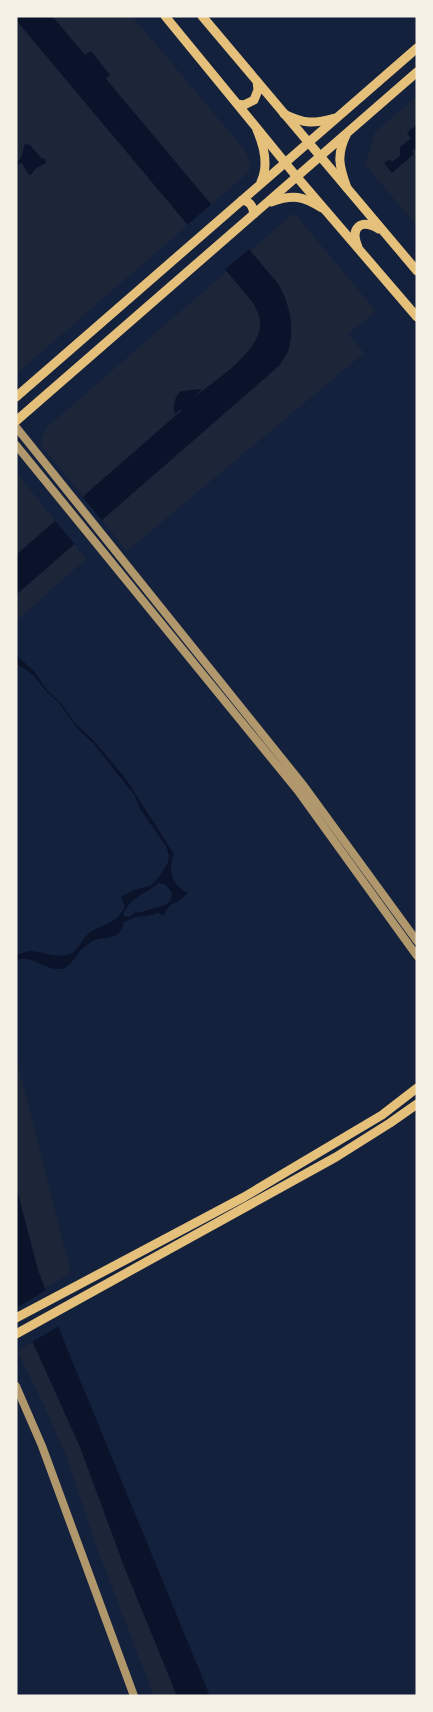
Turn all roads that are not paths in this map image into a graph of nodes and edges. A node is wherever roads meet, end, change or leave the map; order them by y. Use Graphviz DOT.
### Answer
graph roads {
  1 [pos="165,16"];
  2 [pos="202,16"];
  3 [pos="417,48"];
  4 [pos="417,72"];
  5 [pos="257,81"];
  6 [pos="360,97"];
  7 [pos="237,104"];
  8 [pos="372,111"];
  9 [pos="284,114"];
  10 [pos="338,117"];
  11 [pos="256,127"];
  12 [pos="349,130"];
  13 [pos="309,142"];
  14 [pos="320,156"];
  15 [pos="285,162"];
  16 [pos="296,176"];
  17 [pos="260,184"];
  18 [pos="347,188"];
  19 [pos="242,200"];
  20 [pos="264,205"];
  21 [pos="324,208"];
  22 [pos="254,214"];
  23 [pos="383,231"];
  24 [pos="361,252"];
  25 [pos="417,271"];
  26 [pos="417,317"];
  27 [pos="16,397"];
  28 [pos="16,421"];
  29 [pos="16,427"];
  30 [pos="16,445"];
  31 [pos="417,940"];
  32 [pos="417,956"];
  33 [pos="417,1088"];
  34 [pos="417,1104"];
  35 [pos="16,1318"];
  36 [pos="17,1333"];
  37 [pos="16,1386"];
  38 [pos="134,1696"];
  1 -- 7 [label="main road"];
  2 -- 5 [label="main road"];
  3 -- 6 [label="main road"];
  4 -- 8 [label="main road"];
  5 -- 7 [label="main road"];
  5 -- 9 [label="main road"];
  6 -- 8 [label="main road"];
  6 -- 10 [label="main road"];
  7 -- 11 [label="main road"];
  8 -- 12 [label="main road"];
  9 -- 10 [label="main road"];
  9 -- 13 [label="main road"];
  10 -- 13 [label="main road"];
  11 -- 15 [label="main road"];
  11 -- 17 [label="main road"];
  12 -- 14 [label="main road"];
  12 -- 18 [label="main road"];
  13 -- 14 [label="main road"];
  13 -- 15 [label="main road"];
  14 -- 16 [label="main road"];
  14 -- 18 [label="main road"];
  15 -- 16 [label="main road"];
  15 -- 17 [label="main road"];
  16 -- 20 [label="main road"];
  16 -- 21 [label="main road"];
  17 -- 19 [label="main road"];
  18 -- 23 [label="main road"];
  19 -- 22 [label="main road"];
  19 -- 27 [label="main road"];
  20 -- 21 [label="main road"];
  20 -- 22 [label="main road"];
  21 -- 24 [label="main road"];
  22 -- 28 [label="main road"];
  23 -- 24 [label="main road"];
  23 -- 25 [label="main road"];
  24 -- 26 [label="main road"];
  29 -- 31 [label="street"];
  30 -- 32 [label="street"];
  33 -- 35 [label="main road"];
  34 -- 36 [label="main road"];
  37 -- 38 [label="street"];
}
